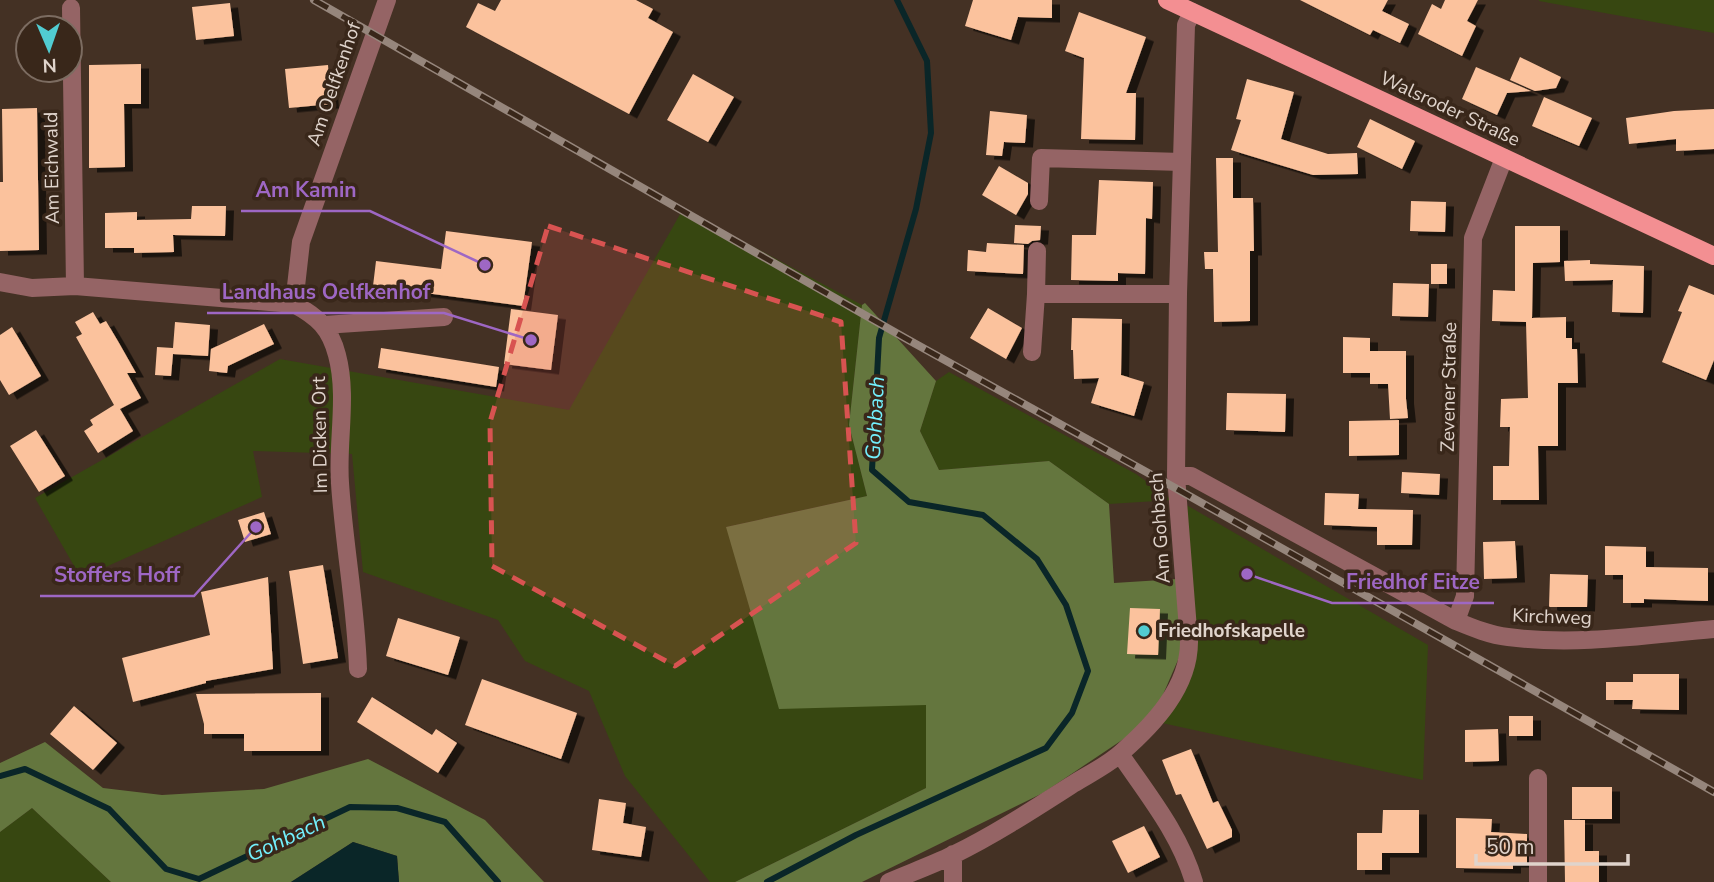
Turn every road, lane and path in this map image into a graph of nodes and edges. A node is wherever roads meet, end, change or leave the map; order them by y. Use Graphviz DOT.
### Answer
graph roads {
  1 [pos="387,0"];
  2 [pos="1167,0"];
  3 [pos="71,8"];
  4 [pos="1192,12"];
  5 [pos="1504,158"];
  6 [pos="1182,162"];
  7 [pos="1039,201"];
  8 [pos="1037,251"];
  9 [pos="1714,256"];
  10 [pos="0,282"];
  11 [pos="75,286"];
  12 [pos="1036,294"];
  13 [pos="1178,294"];
  14 [pos="294,304"];
  15 [pos="444,317"];
  16 [pos="324,325"];
  17 [pos="1032,352"];
  18 [pos="1176,476"];
  19 [pos="1456,621"];
  20 [pos="1714,629"];
  21 [pos="358,669"];
  22 [pos="1120,754"];
  23 [pos="1538,778"];
  24 [pos="953,854"];
  25 [pos="889,882"];
  26 [pos="953,882"];
  27 [pos="1194,882"];
  28 [pos="1538,882"];
  1 -- 14 [label="street, Am Oelfkenhof"];
  2 -- 4 [label="main road, Walsroder Straße"];
  3 -- 11 [label="street, Am Eichwald"];
  4 -- 5 [label="main road, Walsroder Straße"];
  4 -- 6 [label="street, Am Gohbach"];
  5 -- 9 [label="main road, Walsroder Straße"];
  5 -- 19 [label="street, Zevener Straße"];
  6 -- 7 [label="street"];
  6 -- 13 [label="street, Am Gohbach"];
  8 -- 12 [label="street"];
  10 -- 11 [label="street"];
  11 -- 14 [label="street"];
  12 -- 13 [label="street"];
  12 -- 17 [label="street"];
  13 -- 18 [label="street, Am Gohbach"];
  14 -- 16 [label="street"];
  15 -- 16 [label="street"];
  16 -- 21 [label="street, Im Dicken Ort"];
  18 -- 19 [label="street, Kirchweg"];
  18 -- 22 [label="street, Am Gohbach"];
  19 -- 20 [label="street, Kirchweg"];
  22 -- 24 [label="street, Am Gohbach"];
  22 -- 27 [label="street"];
  23 -- 28 [label="street"];
  24 -- 25 [label="street, Am Gohbach"];
  24 -- 26 [label="street"];
}
